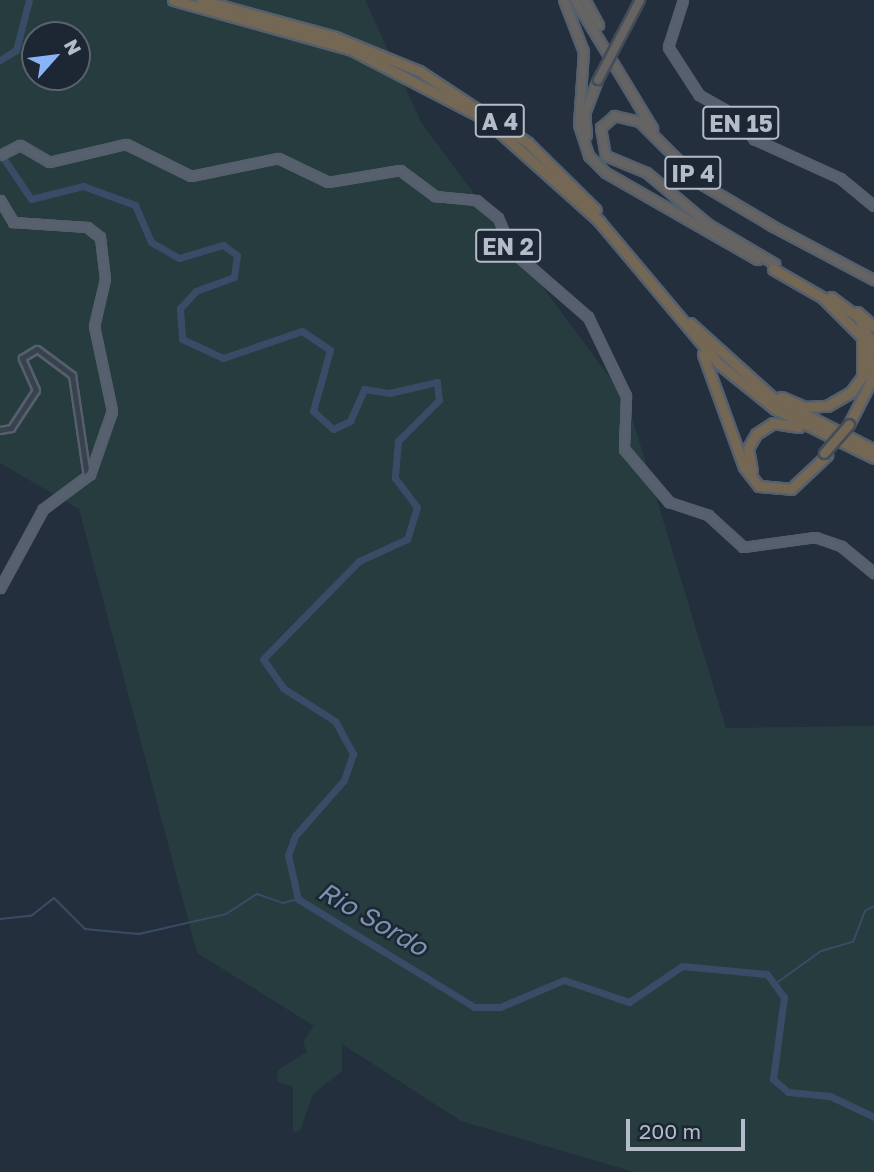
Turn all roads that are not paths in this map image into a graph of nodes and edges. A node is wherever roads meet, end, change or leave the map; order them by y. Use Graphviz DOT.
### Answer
graph roads {
  1 [pos="173,0"];
  2 [pos="201,0"];
  3 [pos="564,0"];
  4 [pos="577,0"];
  5 [pos="585,0"];
  6 [pos="637,0"];
  7 [pos="683,0"];
  8 [pos="597,78"];
  9 [pos="631,87"];
  10 [pos="580,130"];
  11 [pos="0,155"];
  12 [pos="0,200"];
  13 [pos="874,206"];
  14 [pos="774,227"];
  15 [pos="724,234"];
  16 [pos="774,267"];
  17 [pos="874,275"];
  18 [pos="874,280"];
  19 [pos="828,298"];
  20 [pos="676,316"];
  21 [pos="874,327"];
  22 [pos="874,347"];
  23 [pos="722,357"];
  24 [pos="874,389"];
  25 [pos="851,425"];
  26 [pos="0,430"];
  27 [pos="823,436"];
  28 [pos="86,448"];
  29 [pos="874,450"];
  30 [pos="98,453"];
  31 [pos="826,454"];
  32 [pos="874,458"];
  33 [pos="87,477"];
  34 [pos="874,573"];
  35 [pos="0,588"];
  1 -- 20 [label="highway, A 4"];
  2 -- 23 [label="highway, A 4"];
  3 -- 10 [label="highway"];
  4 -- 9 [label="highway, IP 4"];
  4 -- 14 [label="highway, IP 4"];
  5 -- 9 [label="highway"];
  6 -- 8 [label="highway, bridge"];
  7 -- 13 [label="main road, EN 15"];
  8 -- 10 [label="highway"];
  8 -- 15 [label="highway"];
  9 -- 17 [label="highway, IP 4"];
  10 -- 16 [label="highway"];
  11 -- 34 [label="main road, EN 2"];
  12 -- 30 [label="main road"];
  14 -- 15 [label="highway"];
  14 -- 18 [label="highway, IP 4"];
  15 -- 16 [label="highway"];
  16 -- 19 [label="highway"];
  19 -- 21 [label="highway"];
  19 -- 22 [label="highway"];
  19 -- 23 [label="highway"];
  19 -- 25 [label="highway"];
  20 -- 27 [label="highway, A 4"];
  20 -- 31 [label="highway"];
  23 -- 29 [label="highway, A 4"];
  24 -- 25 [label="highway"];
  25 -- 31 [label="highway, bridge"];
  26 -- 28 [label="street"];
  27 -- 31 [label="highway"];
  27 -- 32 [label="highway, A 4"];
  28 -- 30 [label="street"];
  28 -- 33 [label="street"];
  30 -- 33 [label="main road"];
  33 -- 35 [label="main road"];
}
